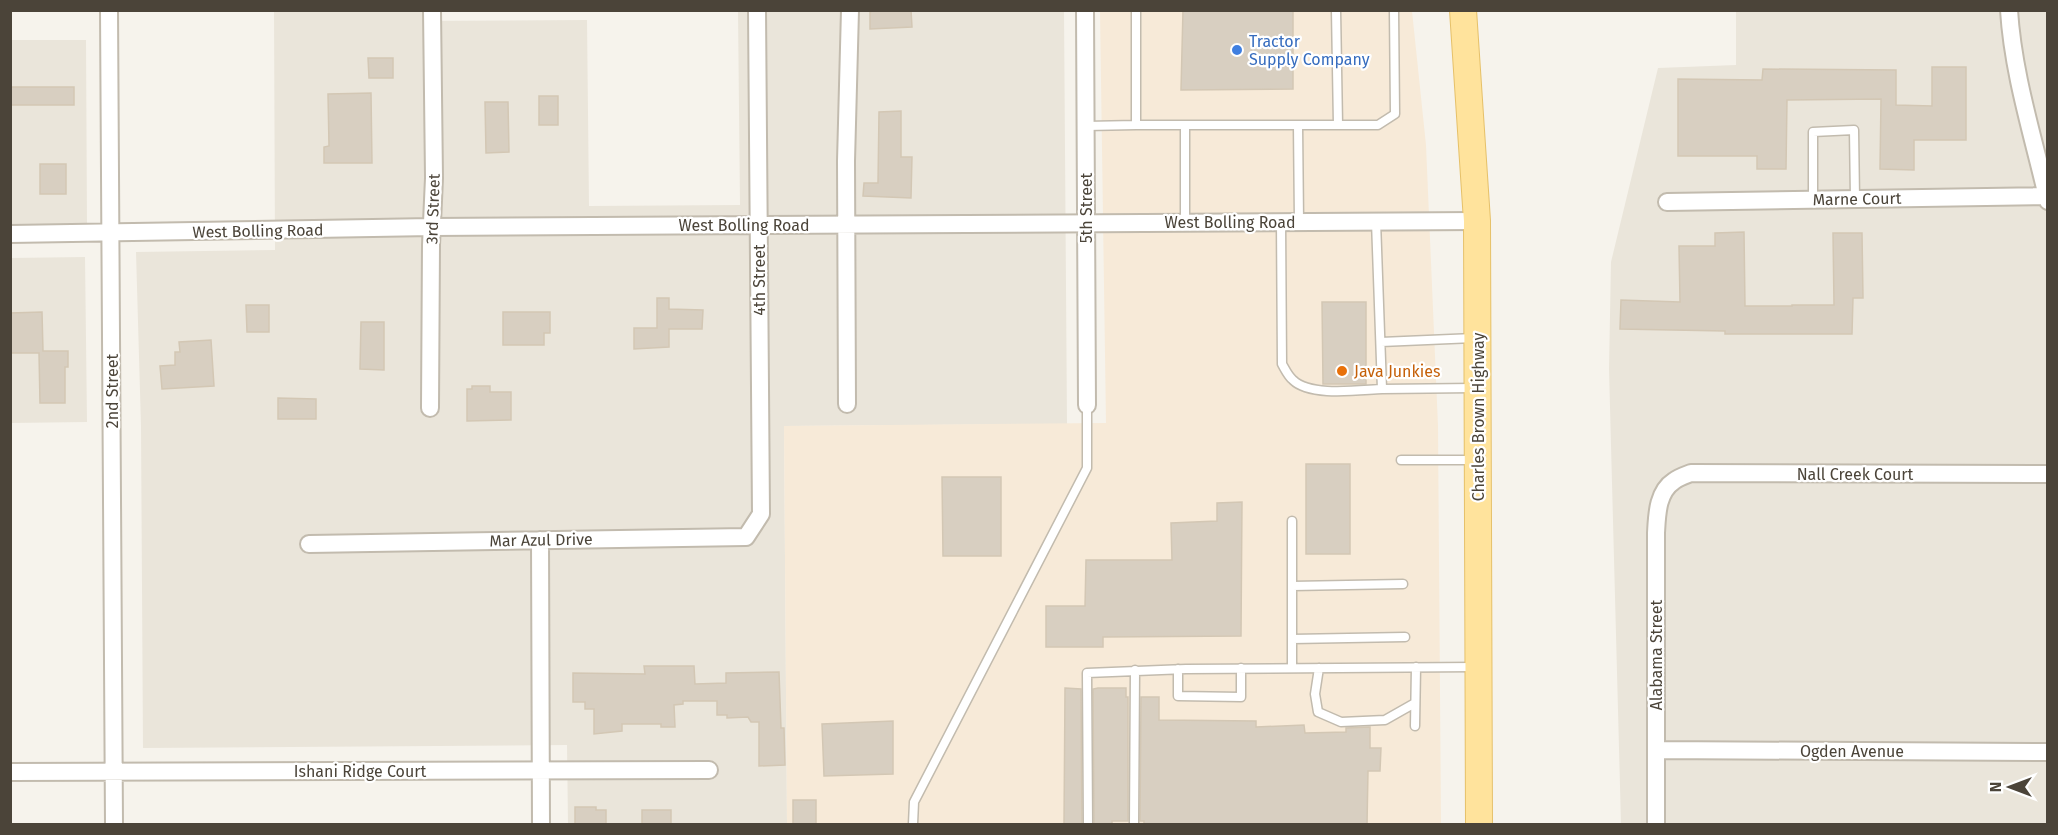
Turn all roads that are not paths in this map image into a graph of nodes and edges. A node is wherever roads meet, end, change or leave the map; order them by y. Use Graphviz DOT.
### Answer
graph roads {
  1 [pos="109,10"];
  2 [pos="432,10"];
  3 [pos="757,10"];
  4 [pos="850,10"];
  5 [pos="1085,10"];
  6 [pos="1136,10"];
  7 [pos="1336,10"];
  8 [pos="1394,10"];
  9 [pos="1463,10"];
  10 [pos="2009,10"];
  11 [pos="1136,125"];
  12 [pos="1185,125"];
  13 [pos="1298,125"];
  14 [pos="1338,125"];
  15 [pos="1086,126"];
  16 [pos="1855,199"];
  17 [pos="2047,199"];
  18 [pos="1814,200"];
  19 [pos="1667,202"];
  20 [pos="1376,221"];
  21 [pos="1477,221"];
  22 [pos="1281,222"];
  23 [pos="1299,222"];
  24 [pos="1086,223"];
  25 [pos="1185,223"];
  26 [pos="759,225"];
  27 [pos="847,225"];
  28 [pos="432,227"];
  29 [pos="111,233"];
  30 [pos="10,234"];
  31 [pos="1478,338"];
  32 [pos="1381,342"];
  33 [pos="1478,388"];
  34 [pos="1382,389"];
  35 [pos="847,404"];
  36 [pos="1087,405"];
  37 [pos="430,408"];
  38 [pos="1401,460"];
  39 [pos="1478,460"];
  40 [pos="2048,474"];
  41 [pos="1667,487"];
  42 [pos="761,514"];
  43 [pos="1292,521"];
  44 [pos="540,540"];
  45 [pos="309,544"];
  46 [pos="1403,584"];
  47 [pos="1292,586"];
  48 [pos="1405,637"];
  49 [pos="1292,639"];
  50 [pos="1479,667"];
  51 [pos="1241,668"];
  52 [pos="1292,668"];
  53 [pos="1319,668"];
  54 [pos="1416,668"];
  55 [pos="1178,669"];
  56 [pos="1135,670"];
  57 [pos="1415,703"];
  58 [pos="1415,726"];
  59 [pos="1656,750"];
  60 [pos="2048,752"];
  61 [pos="541,770"];
  62 [pos="709,770"];
  63 [pos="10,772"];
  64 [pos="114,772"];
  65 [pos="114,825"];
  66 [pos="541,825"];
  67 [pos="913,825"];
  68 [pos="1088,825"];
  69 [pos="1134,825"];
  70 [pos="1479,825"];
  71 [pos="1656,825"];
  1 -- 29 [label="street, 2nd Street"];
  2 -- 28 [label="street, 3rd Street"];
  3 -- 26 [label="street, 4th Street"];
  4 -- 27 [label="street"];
  5 -- 15 [label="street, 5th Street"];
  6 -- 11 [label="lane"];
  7 -- 14 [label="lane"];
  8 -- 14 [label="lane"];
  9 -- 21 [label="main road, Charles Brown Highway"];
  10 -- 17 [label="street"];
  11 -- 12 [label="lane"];
  11 -- 15 [label="lane"];
  12 -- 13 [label="lane"];
  12 -- 25 [label="lane"];
  13 -- 14 [label="lane"];
  13 -- 23 [label="lane"];
  15 -- 24 [label="street, 5th Street"];
  16 -- 17 [label="street, Marne Court"];
  16 -- 18 [label="street, Marne Court"];
  16 -- 18 [label="lane"];
  18 -- 19 [label="street, Marne Court"];
  20 -- 21 [label="street, West Bolling Road"];
  20 -- 23 [label="street, West Bolling Road"];
  20 -- 32 [label="lane"];
  21 -- 31 [label="main road, Charles Brown Highway"];
  22 -- 23 [label="street, West Bolling Road"];
  22 -- 25 [label="street, West Bolling Road"];
  22 -- 34 [label="lane"];
  24 -- 25 [label="street, West Bolling Road"];
  24 -- 27 [label="street, West Bolling Road"];
  24 -- 36 [label="street, 5th Street"];
  26 -- 27 [label="street, West Bolling Road"];
  26 -- 28 [label="street, West Bolling Road"];
  26 -- 42 [label="street, 4th Street"];
  27 -- 35 [label="street"];
  28 -- 29 [label="street, West Bolling Road"];
  28 -- 37 [label="street, 3rd Street"];
  29 -- 30 [label="street, West Bolling Road"];
  29 -- 64 [label="street, 2nd Street"];
  31 -- 32 [label="lane"];
  31 -- 33 [label="main road, Charles Brown Highway"];
  32 -- 34 [label="lane"];
  33 -- 34 [label="lane"];
  33 -- 39 [label="main road, Charles Brown Highway"];
  36 -- 67 [label="lane"];
  38 -- 39 [label="lane"];
  39 -- 50 [label="main road, Charles Brown Highway"];
  40 -- 41 [label="street, Nall Creek Court"];
  41 -- 59 [label="street, Alabama Street"];
  42 -- 44 [label="street, Mar Azul Drive"];
  43 -- 47 [label="lane"];
  44 -- 45 [label="street, Mar Azul Drive"];
  44 -- 61 [label="street"];
  46 -- 47 [label="lane"];
  47 -- 49 [label="lane"];
  48 -- 49 [label="lane"];
  49 -- 52 [label="lane"];
  50 -- 54 [label="lane"];
  50 -- 70 [label="main road, Charles Brown Highway"];
  51 -- 52 [label="lane"];
  51 -- 55 [label="lane"];
  51 -- 55 [label="lane"];
  52 -- 53 [label="lane"];
  53 -- 54 [label="lane"];
  53 -- 57 [label="lane"];
  54 -- 57 [label="lane"];
  55 -- 56 [label="lane"];
  56 -- 68 [label="lane"];
  56 -- 69 [label="lane"];
  57 -- 58 [label="lane"];
  59 -- 60 [label="street, Ogden Avenue"];
  59 -- 71 [label="street, Alabama Street"];
  61 -- 62 [label="street, Ishani Ridge Court"];
  61 -- 64 [label="street, Ishani Ridge Court"];
  61 -- 66 [label="street"];
  63 -- 64 [label="street, Ishani Ridge Court"];
  64 -- 65 [label="street, 2nd Street"];
}
